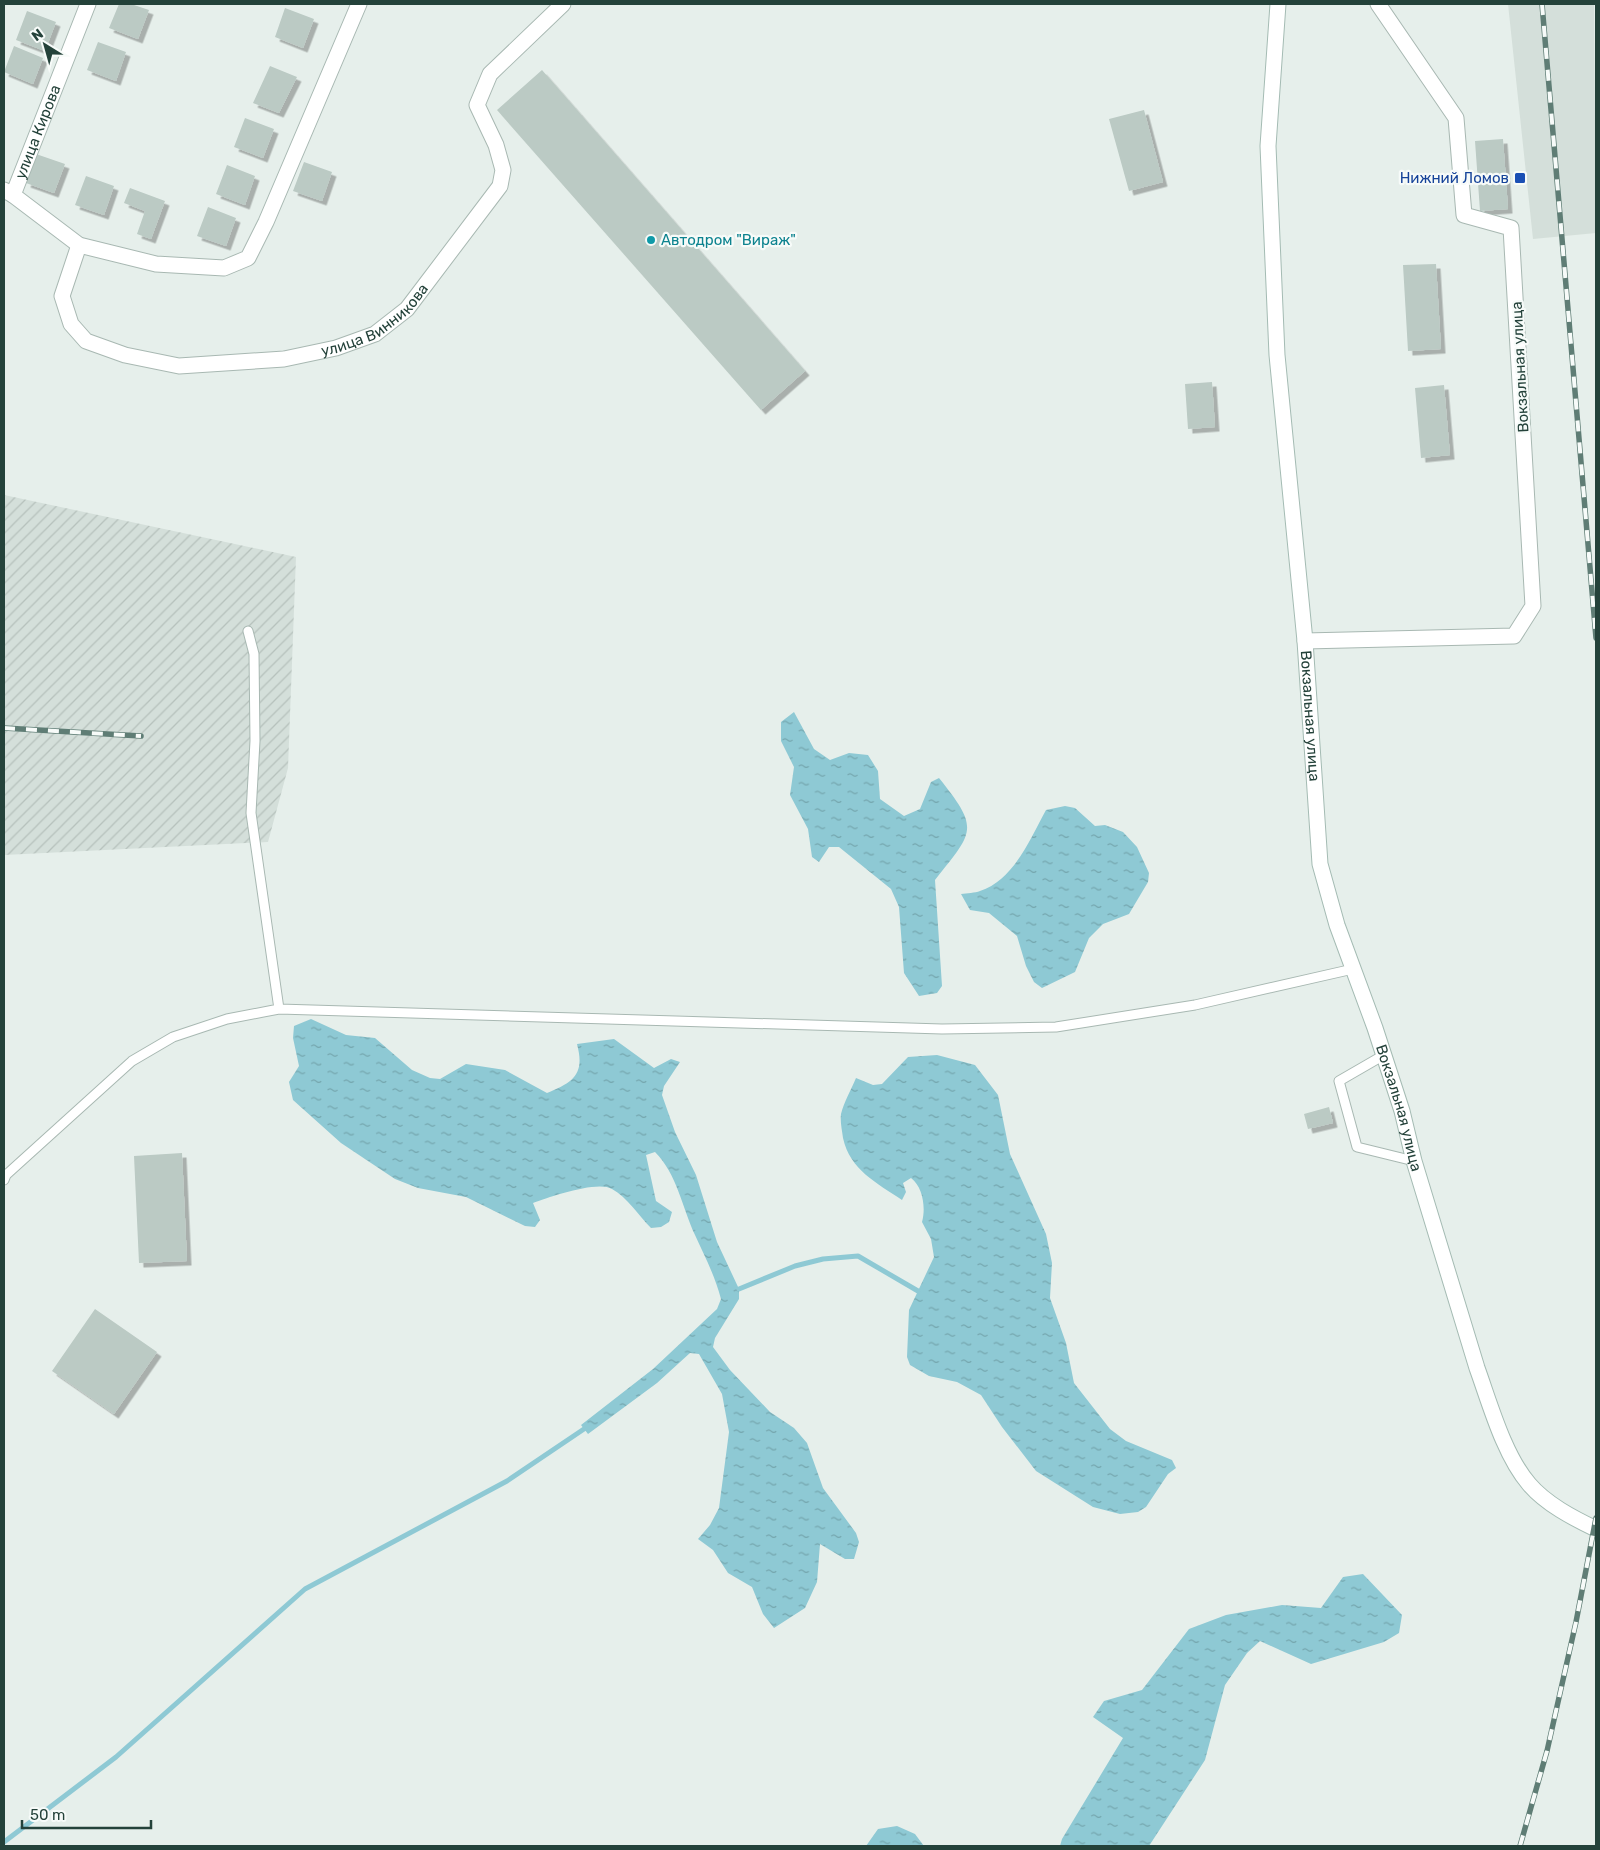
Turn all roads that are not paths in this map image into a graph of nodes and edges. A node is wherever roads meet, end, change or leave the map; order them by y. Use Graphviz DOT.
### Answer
graph roads {
  1 [pos="88,4"];
  2 [pos="359,4"];
  3 [pos="563,4"];
  4 [pos="1278,4"];
  5 [pos="1378,4"];
  6 [pos="9,193"];
  7 [pos="79,245"];
  8 [pos="248,631"];
  9 [pos="1305,641"];
  10 [pos="1353,969"];
  11 [pos="279,1009"];
  12 [pos="1384,1055"];
  13 [pos="1414,1161"];
  14 [pos="4,1180"];
  15 [pos="1596,1529"];
  1 -- 6 [label="street, улица Кирова"];
  2 -- 7 [label="street"];
  3 -- 7 [label="street, улица Винникова"];
  4 -- 9 [label="street, Вокзальная улица"];
  5 -- 9 [label="street, Вокзальная улица"];
  6 -- 7 [label="street"];
  8 -- 11 [label="lane"];
  9 -- 10 [label="street, Вокзальная улица"];
  10 -- 11 [label="lane"];
  10 -- 12 [label="street, Вокзальная улица"];
  11 -- 14 [label="lane"];
  12 -- 13 [label="street, Вокзальная улица"];
  12 -- 13 [label="lane"];
  13 -- 15 [label="street, Вокзальная улица"];
}
